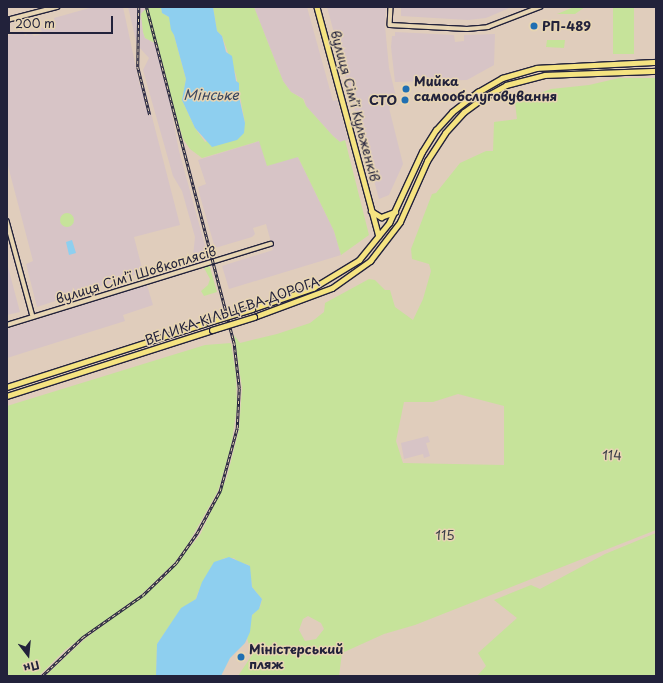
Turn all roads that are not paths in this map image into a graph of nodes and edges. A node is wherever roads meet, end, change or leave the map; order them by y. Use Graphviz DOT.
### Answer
graph roads {
  1 [pos="57,7"];
  2 [pos="317,7"];
  3 [pos="391,7"];
  4 [pos="540,7"];
  5 [pos="7,20"];
  6 [pos="656,62"];
  7 [pos="656,71"];
  8 [pos="371,212"];
  9 [pos="395,212"];
  10 [pos="7,222"];
  11 [pos="379,237"];
  12 [pos="271,244"];
  13 [pos="32,317"];
  14 [pos="7,325"];
  15 [pos="7,386"];
  16 [pos="7,396"];
  1 -- 5 [label="street"];
  2 -- 8 [label="main road, вулиця Сімʼї Кульженків"];
  3 -- 4 [label="street"];
  6 -- 9 [label="main road, ВЕЛИКА КІЛЬЦЕВА ДОРОГА"];
  7 -- 16 [label="main road, ВЕЛИКА КІЛЬЦЕВА ДОРОГА, bridge"];
  8 -- 9 [label="main road"];
  8 -- 11 [label="main road, вулиця Сімʼї Кульженків"];
  9 -- 11 [label="main road, ВЕЛИКА КІЛЬЦЕВА ДОРОГА"];
  10 -- 13 [label="street"];
  11 -- 15 [label="main road, ВЕЛИКА КІЛЬЦЕВА ДОРОГА, bridge"];
  12 -- 13 [label="street, вулиця Сімʼї Шовкоплясів"];
  13 -- 14 [label="street, вулиця Сімʼї Шовкоплясів"];
}
